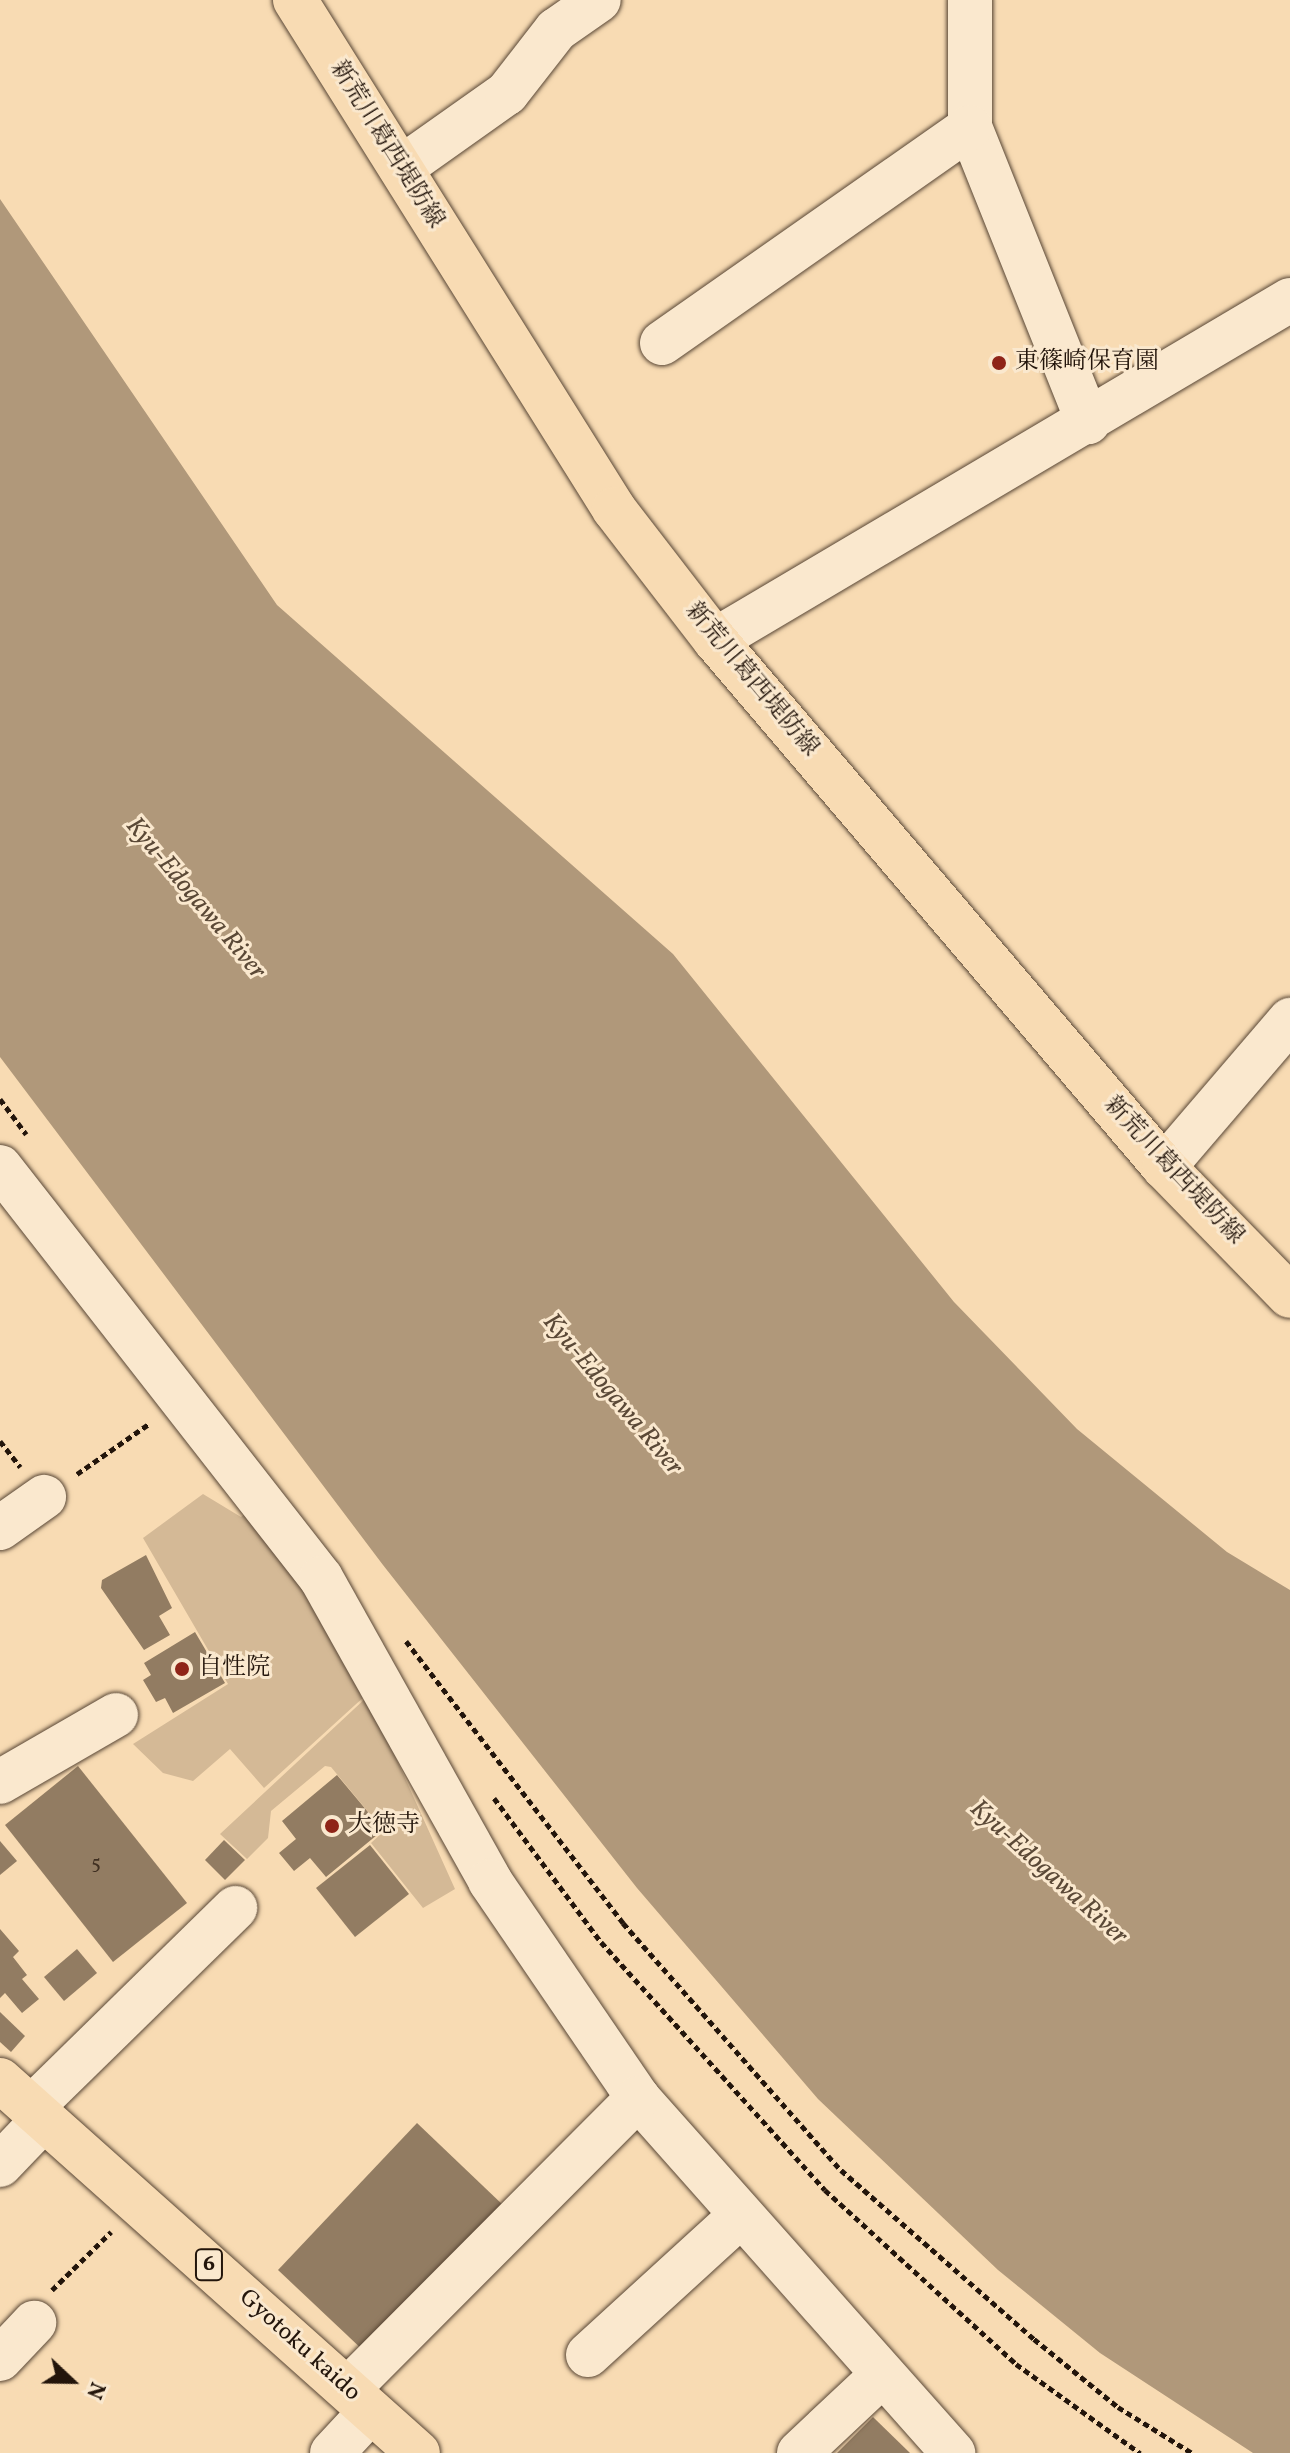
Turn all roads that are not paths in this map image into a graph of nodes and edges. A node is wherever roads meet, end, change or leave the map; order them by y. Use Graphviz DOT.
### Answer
graph roads {
  1 [pos="295,0"];
  2 [pos="599,0"];
  3 [pos="970,0"];
  4 [pos="970,127"];
  5 [pos="401,168"];
  6 [pos="1290,300"];
  7 [pos="662,343"];
  8 [pos="1088,422"];
  9 [pos="715,640"];
  10 [pos="1290,1020"];
  11 [pos="14,1152"];
  12 [pos="1164,1167"];
  13 [pos="1290,1296"];
  14 [pos="44,1497"];
  15 [pos="0,1528"];
  16 [pos="116,1715"];
  17 [pos="0,1782"];
  18 [pos="235,1908"];
  19 [pos="638,2098"];
  20 [pos="24,2103"];
  21 [pos="0,2165"];
  22 [pos="739,2217"];
  23 [pos="34,2323"];
  24 [pos="588,2355"];
  25 [pos="0,2359"];
  26 [pos="882,2375"];
  27 [pos="360,2400"];
  28 [pos="332,2453"];
  29 [pos="418,2453"];
  30 [pos="799,2453"];
  31 [pos="953,2453"];
  1 -- 5 [label="main road, 新荒川葛西堤防線"];
  2 -- 5 [label="street"];
  3 -- 4 [label="street"];
  4 -- 7 [label="street"];
  4 -- 8 [label="street"];
  5 -- 9 [label="main road, 新荒川葛西堤防線"];
  6 -- 8 [label="street"];
  8 -- 9 [label="street"];
  9 -- 12 [label="main road, 新荒川葛西堤防線"];
  10 -- 12 [label="street"];
  11 -- 19 [label="street"];
  12 -- 13 [label="main road, 新荒川葛西堤防線"];
  14 -- 15 [label="street"];
  16 -- 17 [label="street"];
  18 -- 20 [label="street"];
  19 -- 22 [label="street"];
  19 -- 27 [label="street"];
  20 -- 21 [label="street"];
  20 -- 27 [label="main road, Gyotoku kaido / 6"];
  22 -- 24 [label="street"];
  22 -- 26 [label="street"];
  23 -- 25 [label="street"];
  26 -- 30 [label="street"];
  26 -- 31 [label="street"];
  27 -- 28 [label="street"];
  27 -- 29 [label="main road, Gyotoku kaido / 6"];
}
